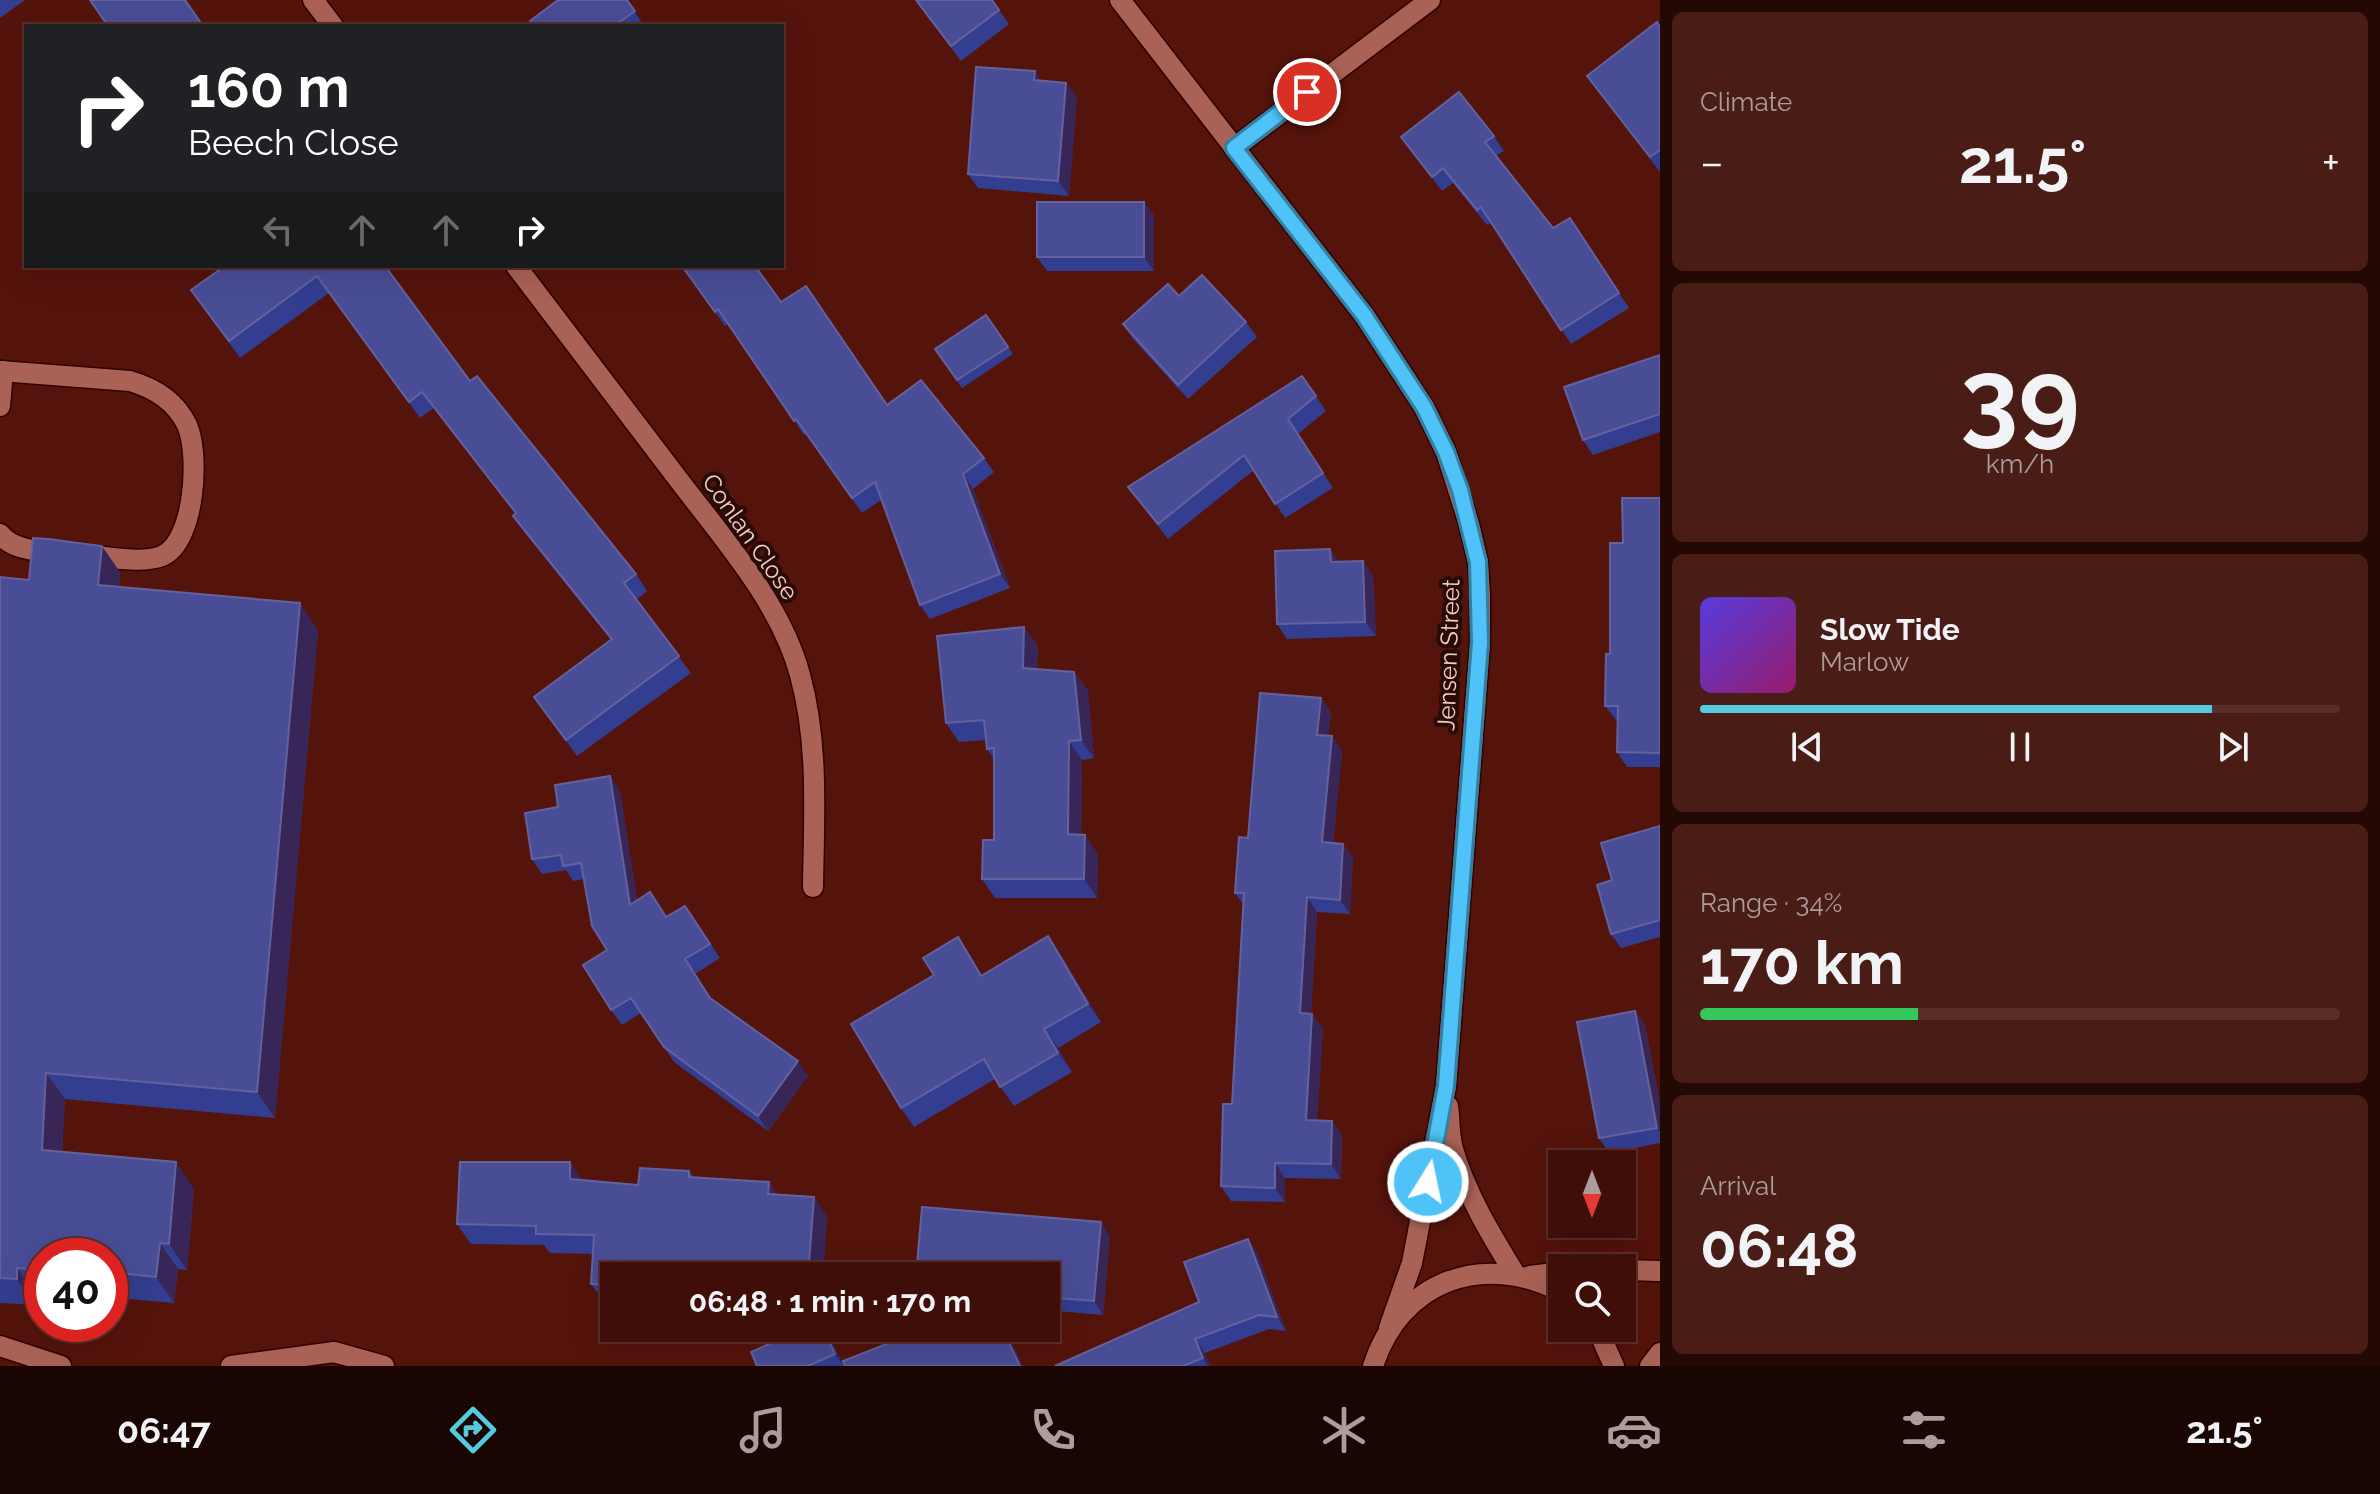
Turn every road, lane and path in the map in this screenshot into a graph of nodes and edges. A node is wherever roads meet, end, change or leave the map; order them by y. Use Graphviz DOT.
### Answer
graph roads {
  1 [pos="313,0"];
  2 [pos="1120,0"];
  3 [pos="1430,0"];
  4 [pos="331,24"];
  5 [pos="1234,148"];
  6 [pos="518,268"];
  7 [pos="2,371"];
  8 [pos="0,406"];
  9 [pos="0,534"];
  10 [pos="813,887"];
  11 [pos="1446,1086"];
  12 [pos="1636,1270"];
  13 [pos="1660,1271"];
  14 [pos="1548,1273"];
  15 [pos="1520,1275"];
  16 [pos="1548,1286"];
  17 [pos="1389,1328"];
  18 [pos="1603,1342"];
  19 [pos="0,1346"];
  20 [pos="1660,1353"];
  21 [pos="61,1366"];
  22 [pos="231,1366"];
  23 [pos="384,1366"];
  24 [pos="1373,1366"];
  25 [pos="1614,1366"];
  26 [pos="1650,1366"];
  1 -- 4 [label="street"];
  2 -- 5 [label="street, Jensen Street"];
  3 -- 5 [label="street"];
  5 -- 11 [label="street, Jensen Street"];
  6 -- 10 [label="street, Conlan Close"];
  7 -- 8 [label="street"];
  7 -- 9 [label="street"];
  11 -- 15 [label="street, Jensen Street"];
  11 -- 17 [label="street, Jensen Street"];
  12 -- 13 [label="street"];
  14 -- 15 [label="street"];
  15 -- 16 [label="street"];
  15 -- 17 [label="street"];
  17 -- 24 [label="street, Jensen Street"];
  18 -- 25 [label="street"];
  19 -- 21 [label="street"];
  20 -- 26 [label="street"];
  22 -- 23 [label="street"];
}
